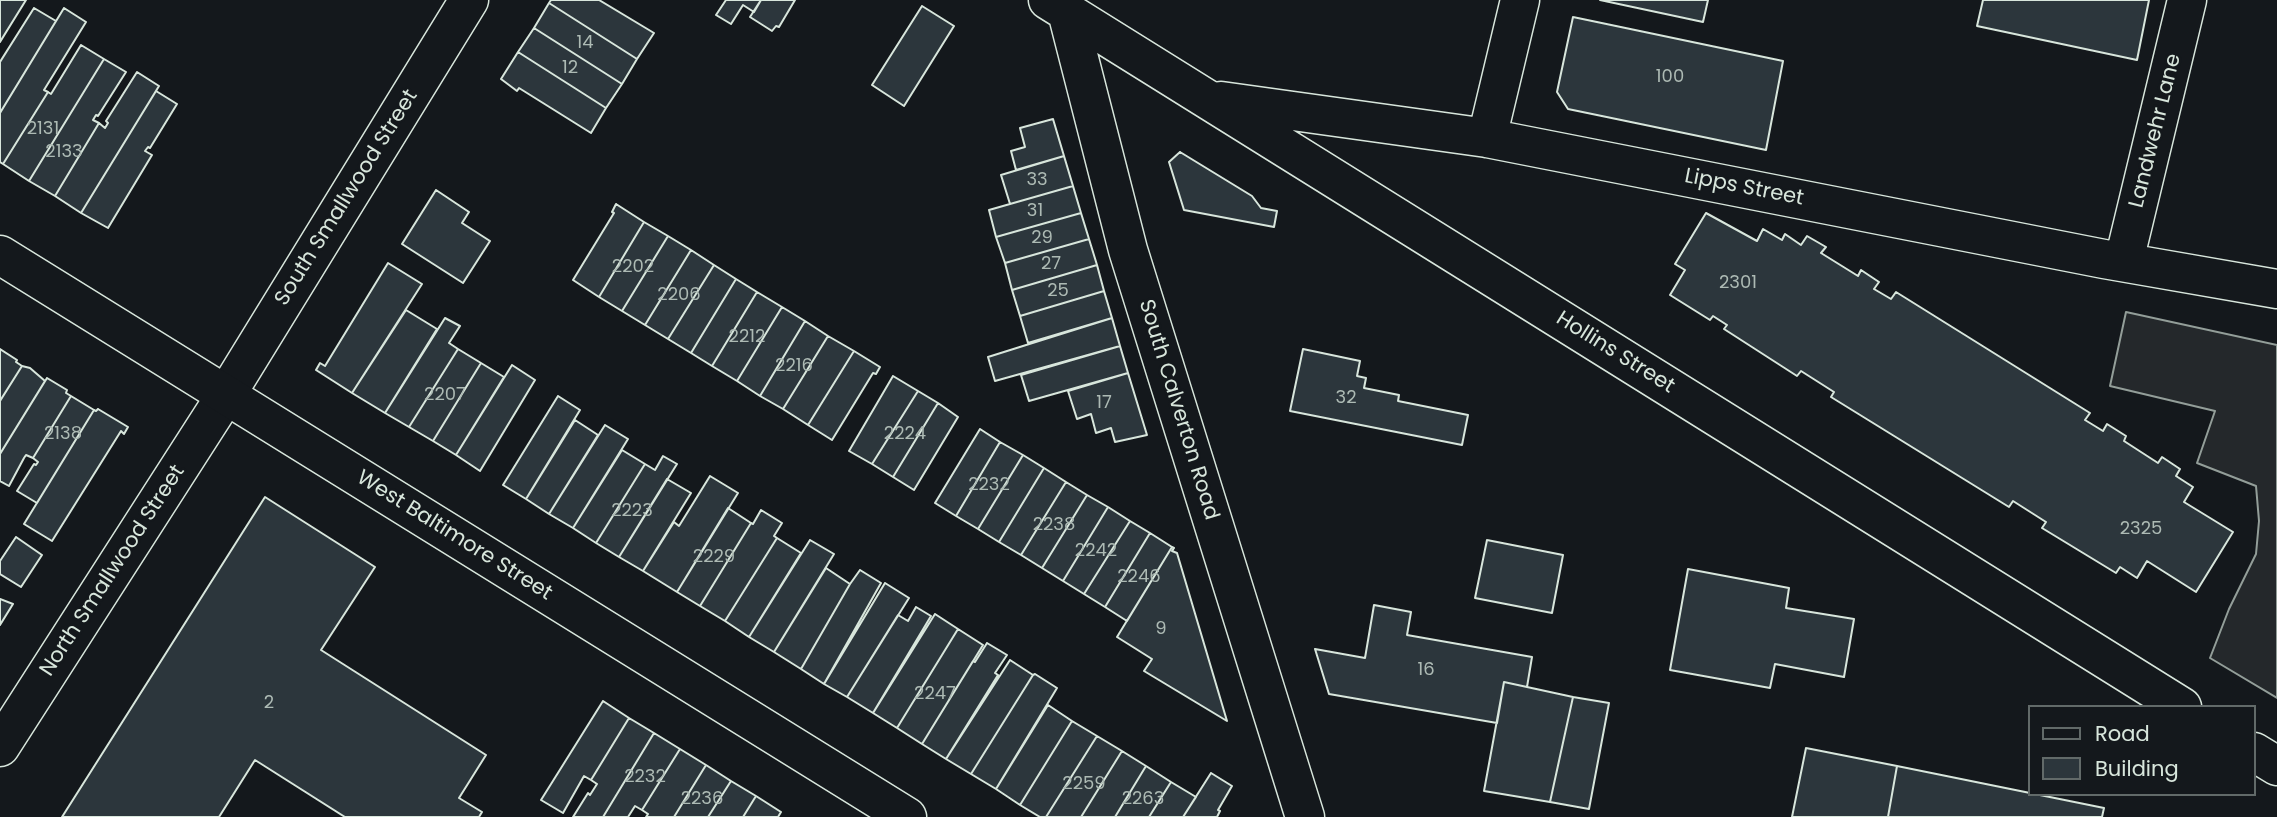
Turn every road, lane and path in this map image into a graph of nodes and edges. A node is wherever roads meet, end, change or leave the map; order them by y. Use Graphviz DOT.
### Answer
graph roads {
  1 [pos="469,0"];
  2 [pos="1520,0"];
  3 [pos="2187,0"];
  4 [pos="1060,4"];
  5 [pos="1209,99"];
  6 [pos="1486,138"];
  7 [pos="0,255"];
  8 [pos="2124,261"];
  9 [pos="2277,289"];
  10 [pos="226,395"];
  11 [pos="2179,705"];
  12 [pos="0,747"];
  13 [pos="2256,753"];
  14 [pos="2277,766"];
  15 [pos="907,817"];
  16 [pos="1305,817"];
  1 -- 10 [label="street, South Smallwood Street"];
  2 -- 6 [label="street"];
  3 -- 8 [label="street, Landwehr Lane"];
  4 -- 5 [label="street, Hollins Street"];
  4 -- 16 [label="street, South Calverton Road"];
  5 -- 6 [label="street, Lipps Street"];
  5 -- 11 [label="street, Hollins Street"];
  6 -- 8 [label="street, Lipps Street"];
  7 -- 10 [label="street, West Baltimore Street"];
  8 -- 9 [label="street, Lipps Street"];
  10 -- 12 [label="street, North Smallwood Street"];
  10 -- 15 [label="street, West Baltimore Street"];
  13 -- 14 [label="street"];
}
